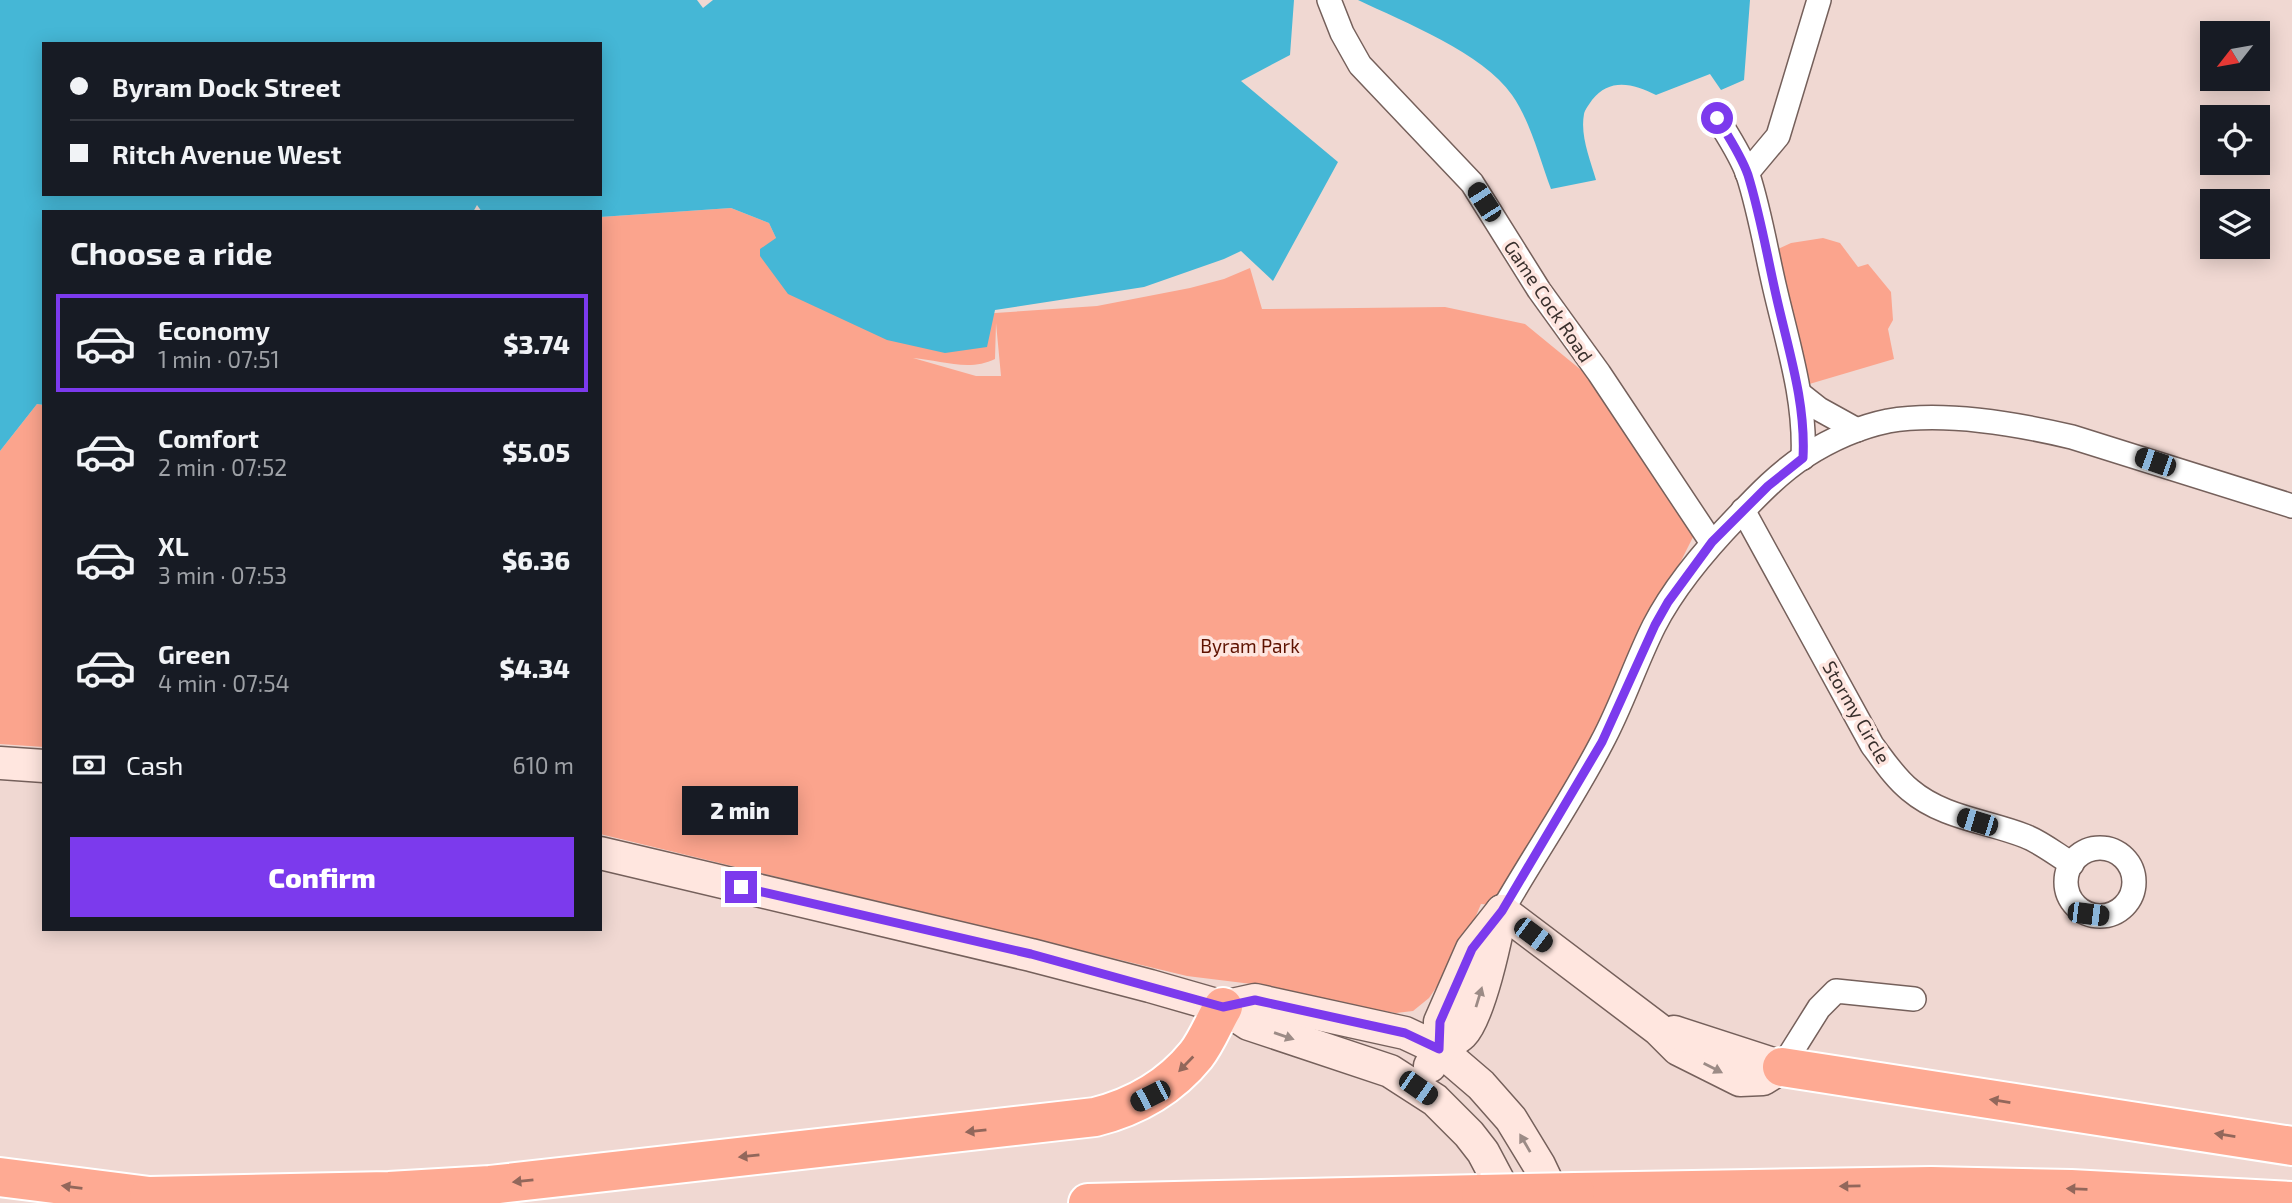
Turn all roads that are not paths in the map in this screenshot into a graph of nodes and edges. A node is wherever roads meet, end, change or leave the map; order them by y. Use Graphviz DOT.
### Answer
graph roads {
  1 [pos="1329,0"];
  2 [pos="1819,0"];
  3 [pos="1717,118"];
  4 [pos="1747,173"];
  5 [pos="1800,394"];
  6 [pos="1857,430"];
  7 [pos="1803,458"];
  8 [pos="2292,506"];
  9 [pos="1743,510"];
  10 [pos="1712,542"];
  11 [pos="0,763"];
  12 [pos="42,766"];
  13 [pos="602,853"];
  14 [pos="2072,864"];
  15 [pos="1502,911"];
  16 [pos="1914,999"];
  17 [pos="1223,1007"];
  18 [pos="1439,1049"];
  19 [pos="1782,1067"];
  20 [pos="1418,1088"];
  21 [pos="2292,1146"];
  22 [pos="0,1177"];
  23 [pos="149,1196"];
  24 [pos="1566,1198"];
  25 [pos="1496,1199"];
  26 [pos="2292,1201"];
  27 [pos="213,1203"];
  28 [pos="1088,1203"];
  1 -- 10 [label="street, Game Cock Road"];
  2 -- 4 [label="street"];
  3 -- 4 [label="street"];
  4 -- 5 [label="street"];
  5 -- 6 [label="street"];
  5 -- 7 [label="street"];
  6 -- 7 [label="street"];
  6 -- 8 [label="street"];
  7 -- 9 [label="street"];
  9 -- 10 [label="street"];
  9 -- 14 [label="street, Stormy Circle"];
  10 -- 15 [label="street"];
  11 -- 12 [label="main road"];
  13 -- 17 [label="main road"];
  15 -- 18 [label="main road"];
  15 -- 19 [label="main road"];
  16 -- 19 [label="street"];
  17 -- 18 [label="main road"];
  17 -- 20 [label="main road, one-way"];
  17 -- 23 [label="highway, one-way"];
  18 -- 20 [label="main road"];
  24 -- 18 [label="main road, one-way"];
  21 -- 19 [label="highway, one-way"];
  20 -- 25 [label="main road"];
  23 -- 22 [label="highway, one-way"];
  23 -- 27 [label="highway"];
  24 -- 25 [label="highway, bridge"];
  26 -- 24 [label="highway, one-way"];
  25 -- 28 [label="highway"];
}
